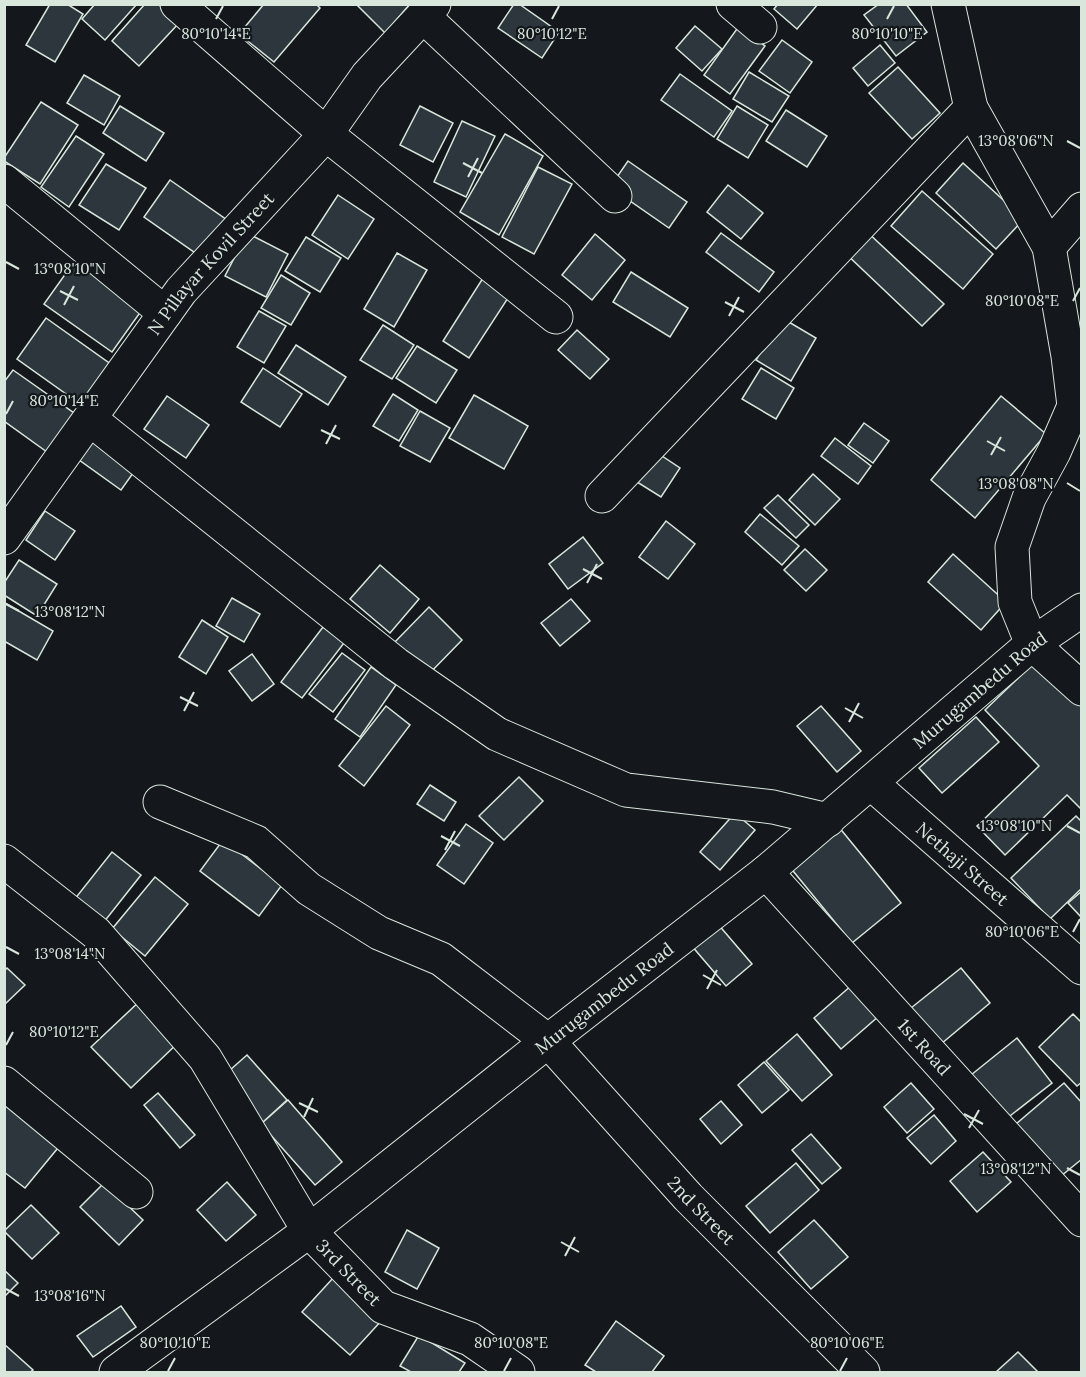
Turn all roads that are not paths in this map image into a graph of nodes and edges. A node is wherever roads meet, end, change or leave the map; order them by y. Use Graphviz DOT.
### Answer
graph roads {
  1 [pos="733,4"];
  2 [pos="948,4"];
  3 [pos="195,10"];
  4 [pos="429,10"];
  5 [pos="760,27"];
  6 [pos="971,108"];
  7 [pos="326,134"];
  8 [pos="4,181"];
  9 [pos="615,196"];
  10 [pos="1082,208"];
  11 [pos="1049,247"];
  12 [pos="165,313"];
  13 [pos="556,317"];
  14 [pos="90,419"];
  15 [pos="602,496"];
  16 [pos="4,538"];
  17 [pos="1082,610"];
  18 [pos="1032,644"];
  19 [pos="1082,689"];
  20 [pos="871,783"];
  21 [pos="160,801"];
  22 [pos="828,820"];
  23 [pos="4,861"];
  24 [pos="766,872"];
  25 [pos="1082,968"];
  26 [pos="548,1041"];
  27 [pos="4,1083"];
  28 [pos="136,1192"];
  29 [pos="1082,1220"];
  30 [pos="309,1231"];
  31 [pos="116,1372"];
  32 [pos="518,1372"];
  33 [pos="863,1372"];
  1 -- 5 [label="street"];
  2 -- 6 [label="street"];
  3 -- 7 [label="street"];
  4 -- 7 [label="street, N Pillayar Kovil Street"];
  4 -- 9 [label="street"];
  6 -- 11 [label="street"];
  6 -- 15 [label="street"];
  7 -- 12 [label="street, N Pillayar Kovil Street"];
  7 -- 13 [label="street"];
  8 -- 12 [label="street"];
  10 -- 11 [label="street"];
  11 -- 18 [label="street"];
  12 -- 14 [label="street, N Pillayar Kovil Street"];
  14 -- 16 [label="street, N Pillayar Kovil Street"];
  14 -- 22 [label="street"];
  17 -- 18 [label="street, Murugambedu Road"];
  18 -- 19 [label="street"];
  18 -- 20 [label="street, Murugambedu Road"];
  20 -- 22 [label="street, Murugambedu Road"];
  20 -- 25 [label="street, Nethaji Street"];
  21 -- 26 [label="street, 2nd Street"];
  22 -- 24 [label="street, Murugambedu Road"];
  23 -- 30 [label="street, 3rd Street"];
  24 -- 26 [label="street, Murugambedu Road"];
  24 -- 29 [label="street, 1st Road"];
  26 -- 30 [label="street, Murugambedu Road"];
  26 -- 33 [label="street, 2nd Street"];
  27 -- 28 [label="street"];
  30 -- 31 [label="street, Murugambedu Road"];
  30 -- 32 [label="street, 3rd Street"];
}
